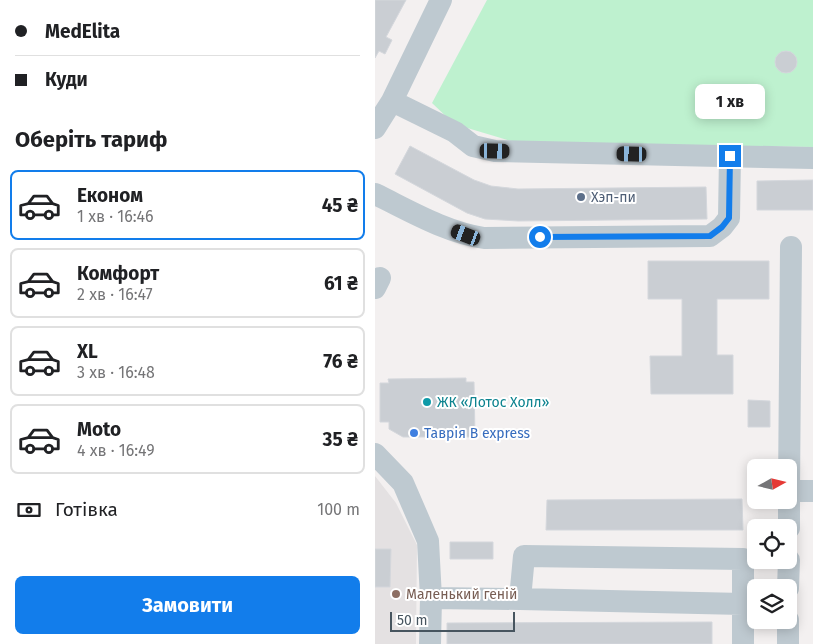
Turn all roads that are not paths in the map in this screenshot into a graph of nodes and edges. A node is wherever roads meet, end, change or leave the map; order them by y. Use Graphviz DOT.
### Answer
graph roads {
  1 [pos="441,0"];
  2 [pos="392,102"];
  3 [pos="375,128"];
  4 [pos="730,156"];
  5 [pos="813,158"];
  6 [pos="375,194"];
  7 [pos="791,248"];
  8 [pos="375,454"];
  9 [pos="789,459"];
  10 [pos="797,491"];
  11 [pos="813,491"];
  12 [pos="431,598"];
  13 [pos="520,599"];
  14 [pos="743,604"];
  15 [pos="788,629"];
  16 [pos="430,644"];
  17 [pos="743,644"];
  18 [pos="788,644"];
  1 -- 2 [label="street"];
  2 -- 3 [label="street"];
  2 -- 4 [label="street"];
  4 -- 5 [label="street"];
  4 -- 6 [label="street"];
  7 -- 9 [label="street"];
  8 -- 12 [label="street"];
  10 -- 11 [label="street"];
  12 -- 13 [label="street"];
  12 -- 16 [label="street"];
  13 -- 14 [label="street"];
  13 -- 14 [label="street"];
  14 -- 17 [label="street"];
  15 -- 18 [label="street"];
}
